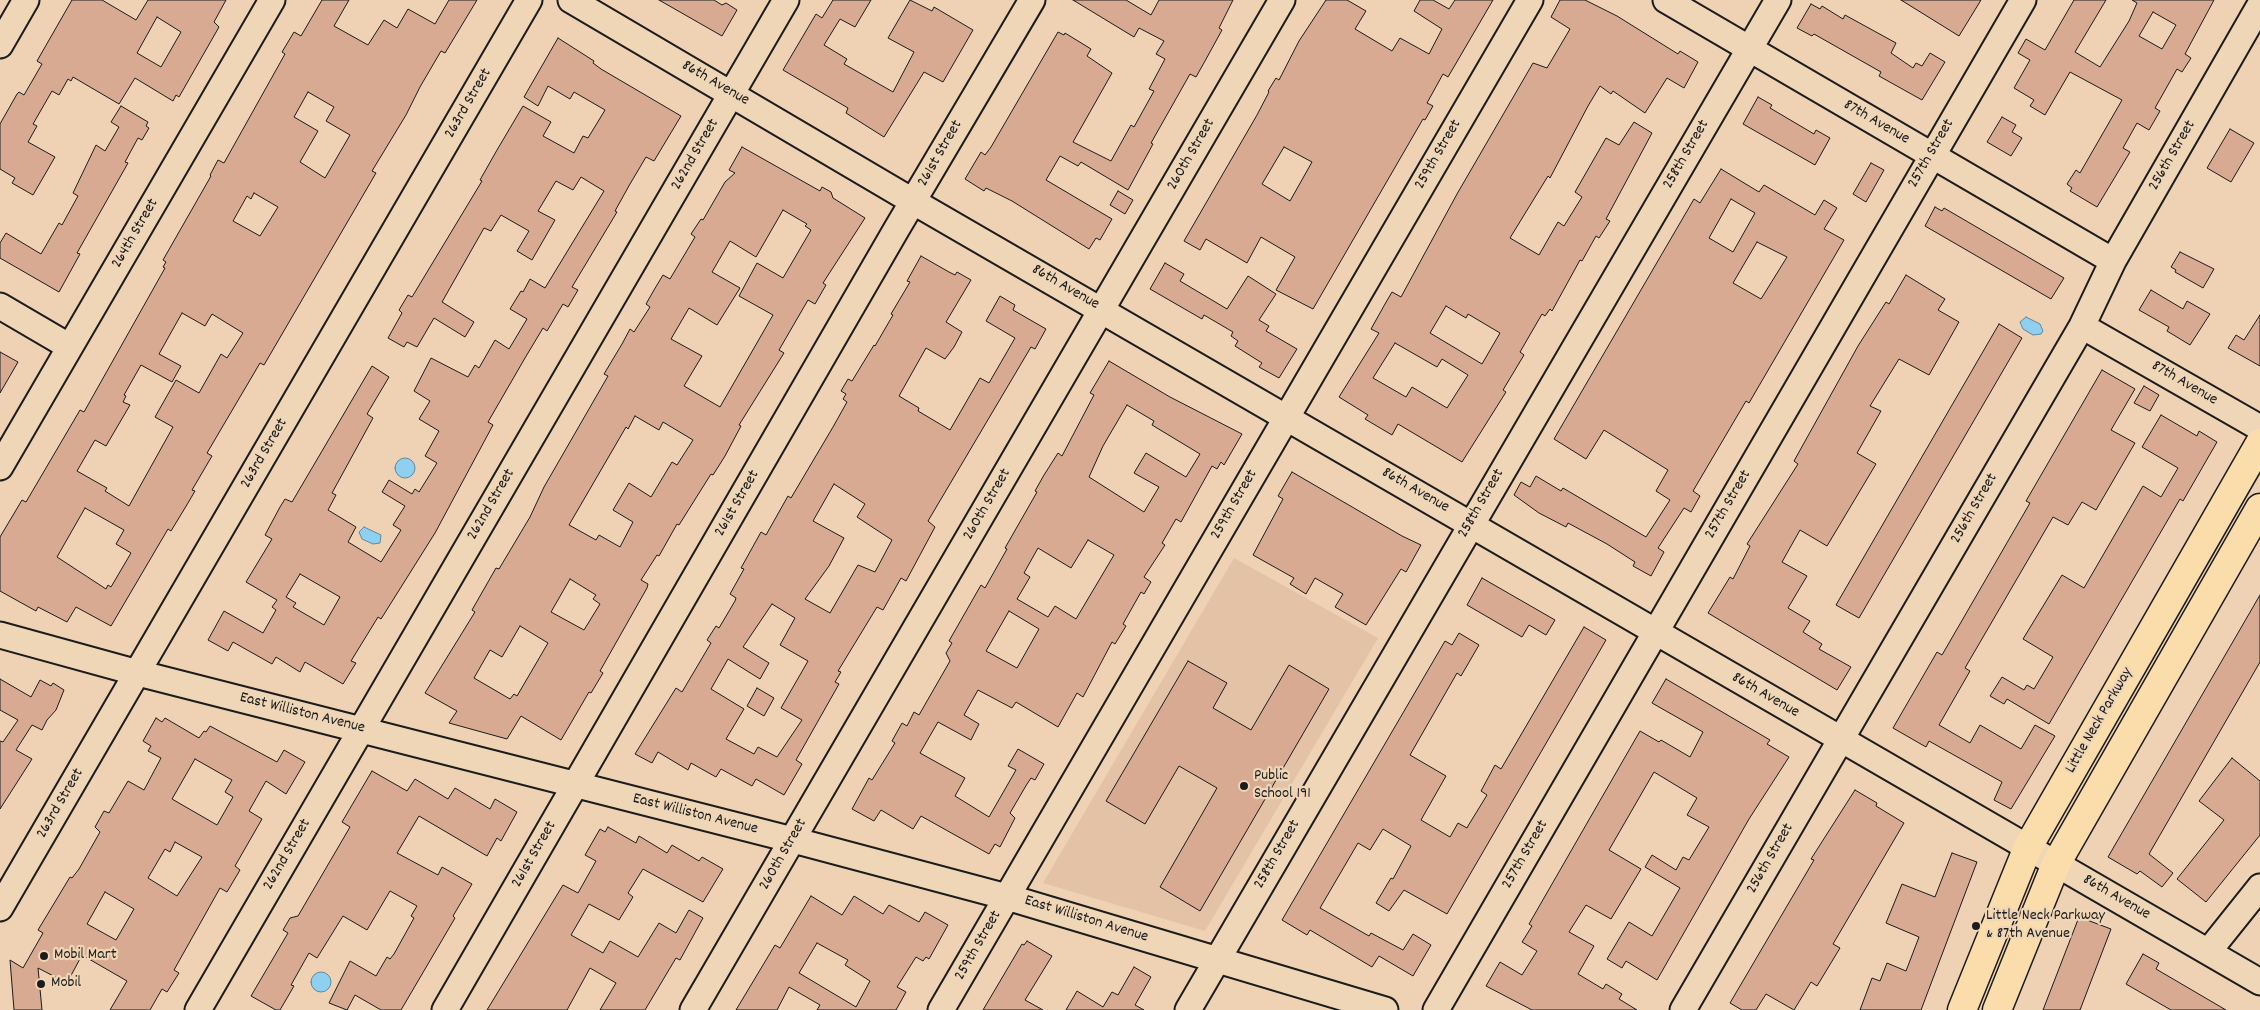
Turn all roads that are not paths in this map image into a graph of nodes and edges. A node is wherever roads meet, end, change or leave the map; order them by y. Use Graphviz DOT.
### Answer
graph roads {
  1 [pos="26,0"];
  2 [pos="272,0"];
  3 [pos="529,0"];
  4 [pos="571,0"];
  5 [pos="786,0"];
  6 [pos="1032,0"];
  7 [pos="1282,0"];
  8 [pos="1530,0"];
  9 [pos="1666,0"];
  10 [pos="1778,0"];
  11 [pos="2023,0"];
  12 [pos="2260,5"];
  13 [pos="0,45"];
  14 [pos="1749,49"];
  15 [pos="732,94"];
  16 [pos="1931,155"];
  17 [pos="914,202"];
  18 [pos="2113,261"];
  19 [pos="0,306"];
  20 [pos="1102,310"];
  21 [pos="2082,326"];
  22 [pos="70,347"];
  23 [pos="1287,417"];
  24 [pos="2260,428"];
  25 [pos="2260,444"];
  26 [pos="0,467"];
  27 [pos="2260,508"];
  28 [pos="1471,524"];
  29 [pos="1656,632"];
  30 [pos="0,635"];
  31 [pos="138,673"];
  32 [pos="362,729"];
  33 [pos="1841,740"];
  34 [pos="575,785"];
  35 [pos="793,840"];
  36 [pos="2028,847"];
  37 [pos="2056,864"];
  38 [pos="2260,887"];
  39 [pos="1007,897"];
  40 [pos="0,908"];
  41 [pos="2208,952"];
  42 [pos="1217,960"];
  43 [pos="2260,982"];
  44 [pos="198,1010"];
  45 [pos="445,1010"];
  46 [pos="693,1010"];
  47 [pos="941,1010"];
  48 [pos="1188,1010"];
  49 [pos="1385,1010"];
  50 [pos="1436,1010"];
  51 [pos="1683,1010"];
  52 [pos="1962,1010"];
  53 [pos="1997,1010"];
  1 -- 13 [label="street"];
  2 -- 22 [label="street, 264th Street"];
  3 -- 31 [label="street, 263rd Street"];
  4 -- 15 [label="street, 86th Avenue"];
  5 -- 15 [label="street, 262nd Street"];
  6 -- 17 [label="street, 261st Street"];
  7 -- 20 [label="street, 260th Street"];
  8 -- 23 [label="street, 259th Street"];
  9 -- 14 [label="street, 87th Avenue"];
  10 -- 14 [label="street, 258th Street"];
  11 -- 16 [label="street, 257th Street"];
  12 -- 18 [label="street, 256th Street"];
  14 -- 16 [label="street, 87th Avenue"];
  14 -- 28 [label="street, 258th Street"];
  15 -- 17 [label="street, 86th Avenue"];
  15 -- 32 [label="street, 262nd Street"];
  16 -- 18 [label="street, 87th Avenue"];
  16 -- 29 [label="street, 257th Street"];
  17 -- 20 [label="street, 86th Avenue"];
  17 -- 34 [label="street, 261st Street"];
  18 -- 21 [label="street, 256th Street"];
  19 -- 22 [label="street"];
  20 -- 23 [label="street, 86th Avenue"];
  20 -- 35 [label="street, 260th Street"];
  21 -- 24 [label="street, 87th Avenue"];
  21 -- 33 [label="street, 256th Street"];
  22 -- 26 [label="street, 264th Street"];
  23 -- 28 [label="street, 86th Avenue"];
  23 -- 39 [label="street, 259th Street"];
  25 -- 36 [label="main road, Little Neck Parkway"];
  27 -- 37 [label="main road, Little Neck Parkway"];
  28 -- 29 [label="street, 86th Avenue"];
  28 -- 42 [label="street, 258th Street"];
  29 -- 33 [label="street, 86th Avenue"];
  29 -- 50 [label="street, 257th Street"];
  30 -- 31 [label="street, East Williston Avenue"];
  31 -- 32 [label="street, East Williston Avenue"];
  31 -- 40 [label="street, 263rd Street"];
  32 -- 34 [label="street, East Williston Avenue"];
  32 -- 44 [label="street, 262nd Street"];
  33 -- 36 [label="street, 86th Avenue"];
  33 -- 51 [label="street, 256th Street"];
  34 -- 35 [label="street, East Williston Avenue"];
  34 -- 45 [label="street, 261st Street"];
  35 -- 39 [label="street, East Williston Avenue"];
  35 -- 46 [label="street, 260th Street"];
  36 -- 37 [label="street, 86th Avenue"];
  36 -- 52 [label="main road, Little Neck Parkway"];
  37 -- 41 [label="street, 86th Avenue"];
  37 -- 53 [label="main road, Little Neck Parkway"];
  38 -- 41 [label="street"];
  39 -- 42 [label="street, East Williston Avenue"];
  39 -- 47 [label="street, 259th Street"];
  41 -- 43 [label="street, 86th Avenue"];
  42 -- 48 [label="street, 258th Street"];
  42 -- 49 [label="street, East Williston Avenue"];
}
